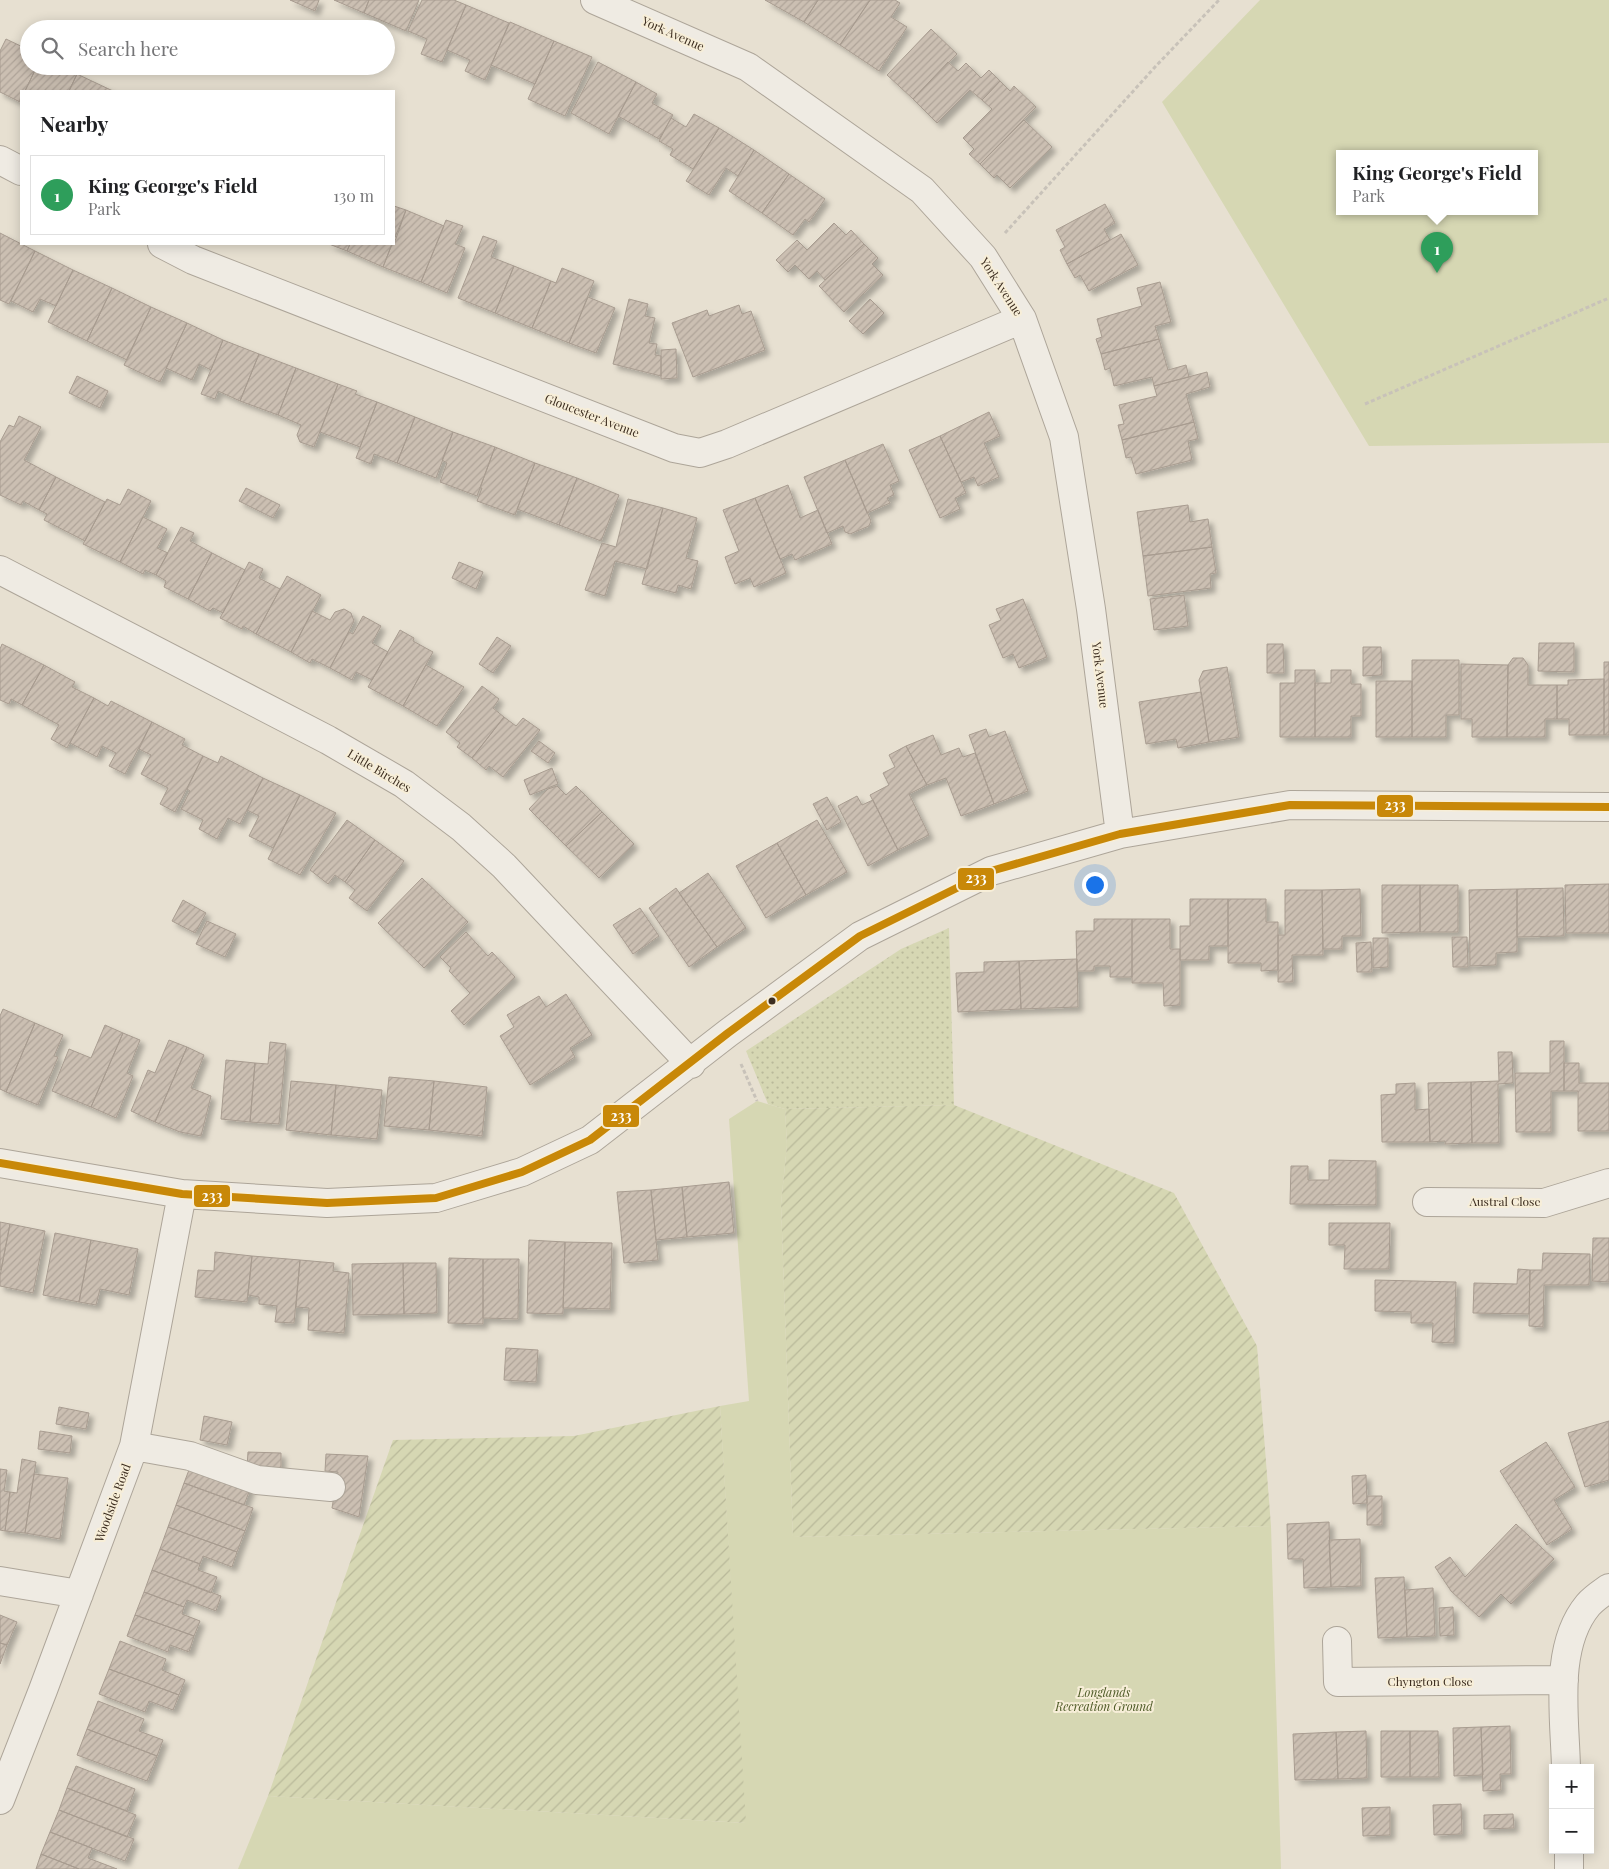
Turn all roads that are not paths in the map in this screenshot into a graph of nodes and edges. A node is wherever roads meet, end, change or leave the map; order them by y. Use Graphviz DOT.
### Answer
graph roads {
  1 [pos="595,0"];
  2 [pos="0,160"];
  3 [pos="20,170"];
  4 [pos="164,245"];
  5 [pos="1022,319"];
  6 [pos="0,570"];
  7 [pos="1609,807"];
  8 [pos="1120,834"];
  9 [pos="691,1064"];
  10 [pos="0,1163"];
  11 [pos="1609,1183"];
  12 [pos="182,1194"];
  13 [pos="1427,1202"];
  14 [pos="134,1446"];
  15 [pos="331,1487"];
  16 [pos="0,1581"];
  17 [pos="1609,1588"];
  18 [pos="79,1594"];
  19 [pos="1338,1640"];
  20 [pos="1564,1680"];
  21 [pos="1566,1764"];
  22 [pos="0,1800"];
  23 [pos="1569,1854"];
  24 [pos="1570,1869"];
  1 -- 5 [label="street, York Avenue"];
  2 -- 3 [label="street"];
  4 -- 5 [label="street, Gloucester Avenue"];
  5 -- 8 [label="street, York Avenue"];
  6 -- 9 [label="street, Little Birches"];
  7 -- 8 [label="street"];
  8 -- 9 [label="street"];
  9 -- 12 [label="street"];
  10 -- 12 [label="street"];
  11 -- 13 [label="street, Austral Close"];
  12 -- 14 [label="street, Woodside Road"];
  14 -- 15 [label="street"];
  14 -- 18 [label="street, Woodside Road"];
  16 -- 18 [label="street"];
  17 -- 20 [label="street"];
  18 -- 22 [label="street, Woodside Road"];
  19 -- 20 [label="street, Chyngton Close"];
  20 -- 21 [label="street"];
  23 -- 24 [label="street"];
}
